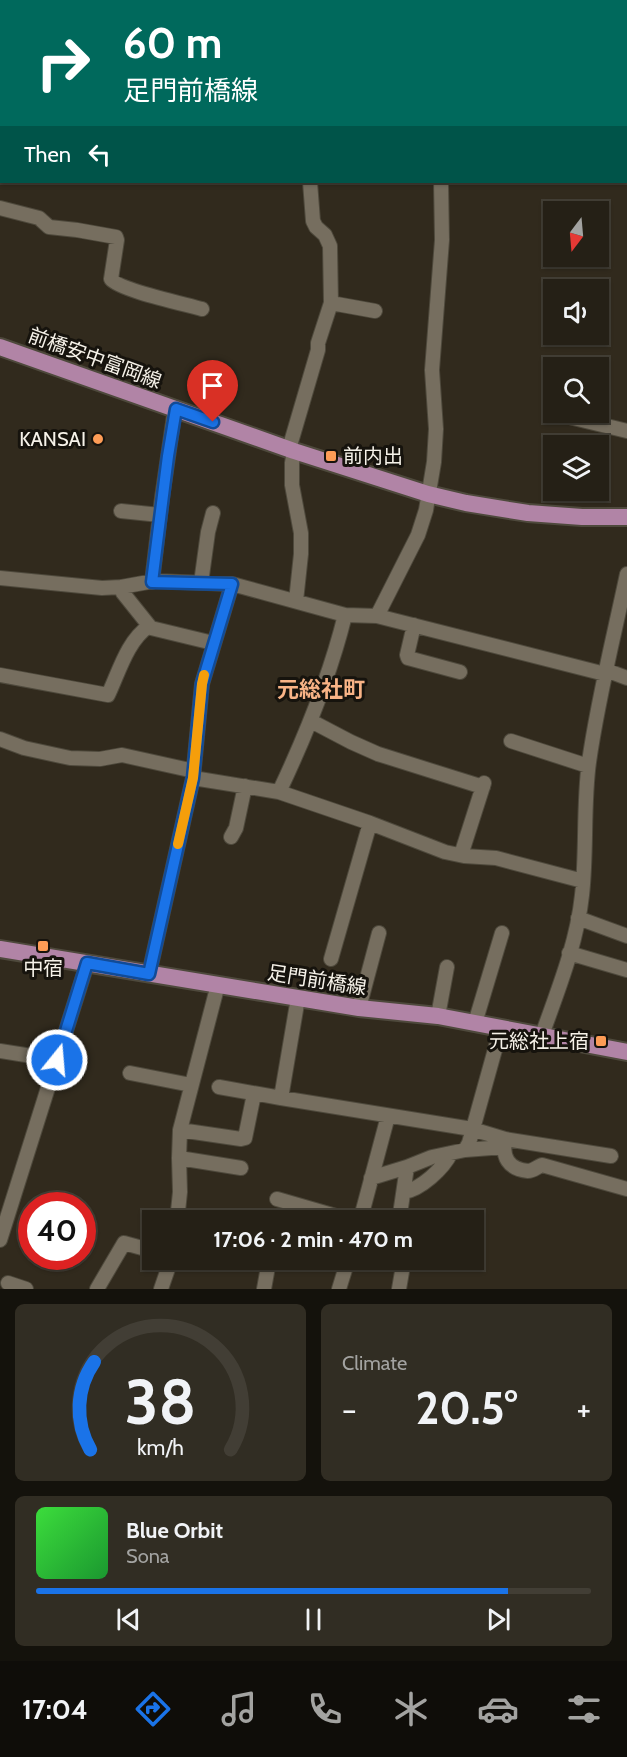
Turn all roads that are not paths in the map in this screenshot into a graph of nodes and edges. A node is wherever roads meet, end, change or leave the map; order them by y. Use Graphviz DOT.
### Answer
graph roads {
  1 [pos="310,183"];
  2 [pos="441,183"];
  3 [pos="0,208"];
  4 [pos="331,303"];
  5 [pos="202,309"];
  6 [pos="375,311"];
  7 [pos="0,347"];
  8 [pos="176,409"];
  9 [pos="594,423"];
  10 [pos="627,431"];
  11 [pos="292,450"];
  12 [pos="428,494"];
  13 [pos="121,511"];
  14 [pos="213,513"];
  15 [pos="160,515"];
  16 [pos="627,517"];
  17 [pos="627,574"];
  18 [pos="0,578"];
  19 [pos="152,582"];
  20 [pos="201,583"];
  21 [pos="232,584"];
  22 [pos="121,587"];
  23 [pos="296,601"];
  24 [pos="345,615"];
  25 [pos="377,616"];
  26 [pos="414,625"];
  27 [pos="149,626"];
  28 [pos="620,640"];
  29 [pos="213,643"];
  30 [pos="460,672"];
  31 [pos="605,674"];
  32 [pos="0,675"];
  33 [pos="627,678"];
  34 [pos="311,720"];
  35 [pos="0,739"];
  36 [pos="511,741"];
  37 [pos="588,766"];
  38 [pos="194,774"];
  39 [pos="245,786"];
  40 [pos="279,792"];
  41 [pos="370,823"];
  42 [pos="231,837"];
  43 [pos="460,855"];
  44 [pos="584,880"];
  45 [pos="578,918"];
  46 [pos="379,933"];
  47 [pos="502,933"];
  48 [pos="627,936"];
  49 [pos="0,949"];
  50 [pos="569,953"];
  51 [pos="331,959"];
  52 [pos="87,963"];
  53 [pos="447,967"];
  54 [pos="627,970"];
  55 [pos="149,974"];
  56 [pos="216,985"];
  57 [pos="298,998"];
  58 [pos="358,1008"];
  59 [pos="438,1016"];
  60 [pos="475,1023"];
  61 [pos="501,1028"];
  62 [pos="542,1035"];
  63 [pos="0,1051"];
  64 [pos="627,1052"];
  65 [pos="57,1060"];
  66 [pos="130,1073"];
  67 [pos="191,1085"];
  68 [pos="219,1087"];
  69 [pos="254,1094"];
  70 [pos="281,1098"];
  71 [pos="388,1116"];
  72 [pos="472,1129"];
  73 [pos="180,1130"];
  74 [pos="504,1143"];
  75 [pos="465,1150"];
  76 [pos="450,1153"];
  77 [pos="611,1156"];
  78 [pos="179,1158"];
  79 [pos="407,1167"];
  80 [pos="241,1168"];
  81 [pos="371,1178"];
  82 [pos="627,1189"];
  83 [pos="404,1192"];
  84 [pos="277,1198"];
  85 [pos="178,1210"];
  86 [pos="315,1210"];
  87 [pos="363,1210"];
  88 [pos="401,1210"];
  89 [pos="4,1211"];
  90 [pos="0,1240"];
  91 [pos="142,1248"];
  92 [pos="168,1270"];
  93 [pos="268,1270"];
  94 [pos="345,1270"];
  95 [pos="402,1270"];
  96 [pos="8,1282"];
  97 [pos="26,1289"];
  98 [pos="97,1289"];
  99 [pos="161,1289"];
  100 [pos="264,1289"];
  101 [pos="339,1289"];
  102 [pos="399,1289"];
  1 -- 4 [label="street"];
  2 -- 12 [label="street"];
  3 -- 5 [label="street"];
  4 -- 6 [label="street"];
  4 -- 11 [label="street"];
  7 -- 8 [label="main road, 前橋安中富岡線"];
  8 -- 11 [label="main road, 前橋安中富岡線"];
  8 -- 15 [label="street"];
  9 -- 10 [label="street"];
  11 -- 12 [label="main road, 前橋安中富岡線"];
  11 -- 23 [label="street"];
  12 -- 16 [label="main road, 前橋安中富岡線"];
  12 -- 25 [label="street"];
  13 -- 15 [label="street"];
  14 -- 20 [label="street"];
  15 -- 19 [label="street"];
  17 -- 28 [label="street"];
  18 -- 22 [label="street"];
  19 -- 20 [label="street"];
  19 -- 22 [label="street"];
  20 -- 21 [label="street"];
  21 -- 23 [label="street"];
  21 -- 29 [label="street"];
  22 -- 27 [label="street"];
  23 -- 24 [label="street"];
  24 -- 25 [label="street"];
  24 -- 34 [label="street"];
  25 -- 26 [label="street"];
  26 -- 30 [label="street"];
  26 -- 31 [label="street"];
  27 -- 29 [label="street"];
  27 -- 32 [label="street"];
  28 -- 31 [label="street"];
  29 -- 38 [label="street"];
  31 -- 33 [label="street"];
  31 -- 37 [label="street"];
  34 -- 40 [label="street"];
  34 -- 43 [label="street"];
  35 -- 38 [label="street"];
  36 -- 37 [label="street"];
  37 -- 44 [label="street"];
  38 -- 39 [label="street"];
  38 -- 55 [label="street"];
  39 -- 40 [label="street"];
  39 -- 42 [label="street"];
  40 -- 41 [label="street"];
  41 -- 43 [label="street"];
  41 -- 51 [label="street"];
  43 -- 44 [label="street"];
  44 -- 45 [label="street"];
  45 -- 48 [label="street"];
  45 -- 50 [label="street"];
  46 -- 58 [label="street"];
  47 -- 60 [label="street"];
  49 -- 52 [label="main road, 足門前橋線"];
  50 -- 54 [label="street"];
  50 -- 62 [label="street"];
  52 -- 55 [label="main road, 足門前橋線"];
  52 -- 65 [label="street"];
  53 -- 59 [label="street"];
  55 -- 56 [label="main road, 足門前橋線"];
  56 -- 57 [label="main road, 足門前橋線"];
  56 -- 67 [label="street"];
  57 -- 58 [label="main road, 足門前橋線"];
  57 -- 70 [label="street"];
  58 -- 59 [label="main road, 足門前橋線"];
  59 -- 60 [label="main road, 足門前橋線"];
  60 -- 61 [label="main road, 足門前橋線"];
  61 -- 62 [label="main road, 足門前橋線"];
  61 -- 72 [label="street"];
  62 -- 64 [label="main road, 足門前橋線"];
  63 -- 65 [label="street"];
  65 -- 89 [label="street"];
  66 -- 67 [label="street"];
  67 -- 73 [label="street"];
  68 -- 69 [label="street"];
  69 -- 70 [label="street"];
  69 -- 73 [label="street"];
  70 -- 71 [label="street"];
  71 -- 72 [label="street"];
  71 -- 81 [label="street"];
  72 -- 74 [label="street"];
  72 -- 75 [label="street"];
  73 -- 78 [label="street"];
  74 -- 75 [label="street"];
  74 -- 77 [label="street"];
  74 -- 82 [label="street"];
  75 -- 76 [label="street"];
  76 -- 79 [label="street"];
  76 -- 83 [label="street"];
  78 -- 80 [label="street"];
  78 -- 85 [label="street"];
  79 -- 81 [label="street"];
  79 -- 83 [label="street"];
  81 -- 87 [label="street"];
  83 -- 88 [label="street"];
  84 -- 86 [label="street"];
  89 -- 90 [label="street"];
  91 -- 98 [label="street"];
  92 -- 99 [label="street"];
  93 -- 100 [label="street"];
  94 -- 101 [label="street"];
  95 -- 102 [label="street"];
  96 -- 97 [label="street"];
}
